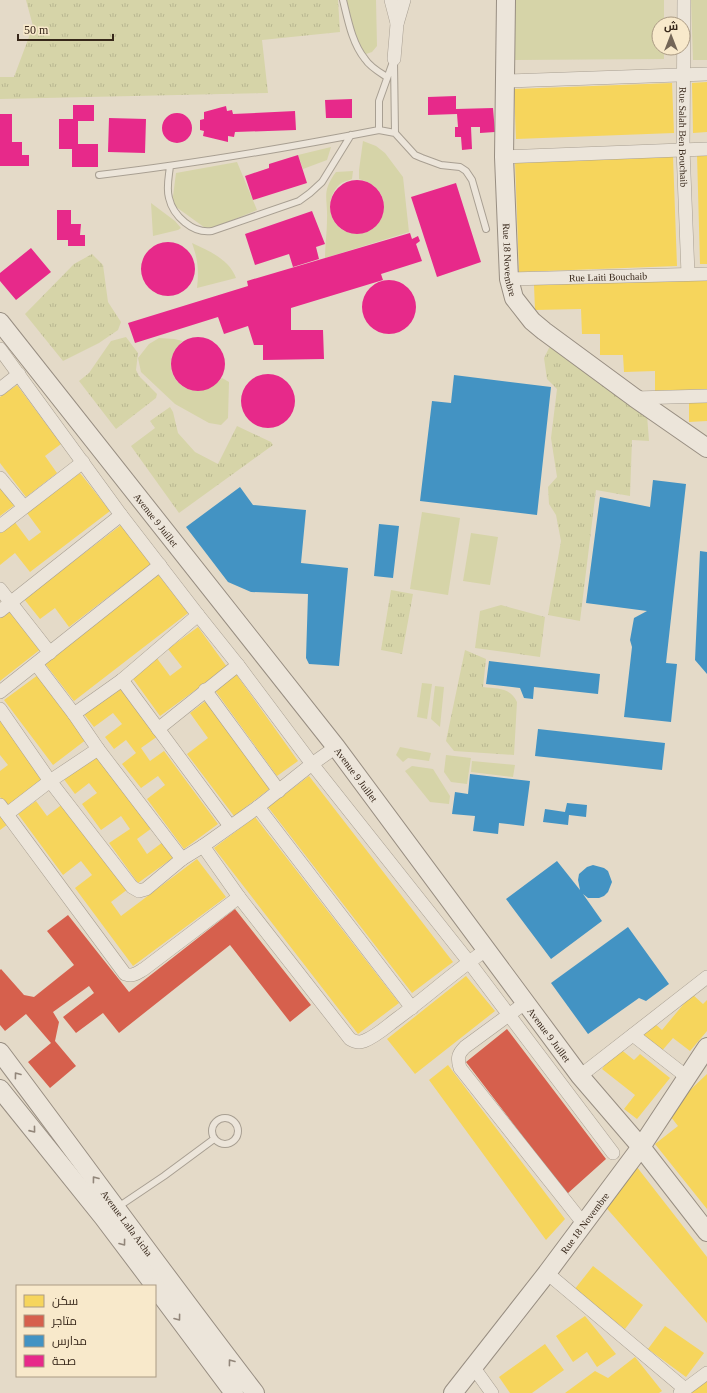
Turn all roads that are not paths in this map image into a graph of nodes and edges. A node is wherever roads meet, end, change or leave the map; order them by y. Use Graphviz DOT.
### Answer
graph roads {
  1 [pos="343,0"];
  2 [pos="391,0"];
  3 [pos="404,0"];
  4 [pos="506,0"];
  5 [pos="684,0"];
  6 [pos="397,24"];
  7 [pos="394,59"];
  8 [pos="683,74"];
  9 [pos="707,74"];
  10 [pos="387,77"];
  11 [pos="506,81"];
  12 [pos="379,130"];
  13 [pos="395,133"];
  14 [pos="351,135"];
  15 [pos="683,149"];
  16 [pos="707,149"];
  17 [pos="504,157"];
  18 [pos="170,166"];
  19 [pos="99,175"];
  20 [pos="486,228"];
  21 [pos="688,274"];
  22 [pos="707,274"];
  23 [pos="509,279"];
  24 [pos="0,322"];
  25 [pos="0,349"];
  26 [pos="19,374"];
  27 [pos="0,389"];
  28 [pos="707,396"];
  29 [pos="635,398"];
  30 [pos="707,448"];
  31 [pos="83,462"];
  32 [pos="0,478"];
  33 [pos="24,507"];
  34 [pos="122,515"];
  35 [pos="0,526"];
  36 [pos="160,565"];
  37 [pos="0,589"];
  38 [pos="5,607"];
  39 [pos="198,615"];
  40 [pos="50,653"];
  41 [pos="36,664"];
  42 [pos="238,665"];
  43 [pos="122,680"];
  44 [pos="205,690"];
  45 [pos="0,692"];
  46 [pos="0,708"];
  47 [pos="74,714"];
  48 [pos="158,729"];
  49 [pos="336,747"];
  50 [pos="98,749"];
  51 [pos="312,764"];
  52 [pos="50,781"];
  53 [pos="279,791"];
  54 [pos="258,807"];
  55 [pos="3,810"];
  56 [pos="230,826"];
  57 [pos="203,846"];
  58 [pos="182,859"];
  59 [pos="239,897"];
  60 [pos="486,950"];
  61 [pos="469,962"];
  62 [pos="707,977"];
  63 [pos="526,1003"];
  64 [pos="412,1008"];
  65 [pos="508,1015"];
  66 [pos="633,1035"];
  67 [pos="707,1046"];
  68 [pos="0,1052"];
  69 [pos="580,1076"];
  70 [pos="687,1077"];
  71 [pos="0,1089"];
  72 [pos="214,1139"];
  73 [pos="641,1147"];
  74 [pos="613,1153"];
  75 [pos="110,1212"];
  76 [pos="583,1223"];
  77 [pos="707,1232"];
  78 [pos="547,1273"];
  79 [pos="154,1285"];
  80 [pos="156,1287"];
  81 [pos="474,1368"];
  82 [pos="707,1373"];
  83 [pos="683,1391"];
  84 [pos="234,1393"];
  85 [pos="255,1393"];
  86 [pos="453,1393"];
  87 [pos="492,1393"];
  1 -- 10 [label="lane"];
  2 -- 6 [label="street"];
  3 -- 6 [label="street"];
  4 -- 11 [label="street, Rue 18 Novembre"];
  5 -- 8 [label="street, Rue Salah Ben Bouchaib"];
  6 -- 7 [label="street"];
  7 -- 10 [label="lane"];
  7 -- 13 [label="lane"];
  8 -- 9 [label="street"];
  8 -- 11 [label="street"];
  8 -- 15 [label="street, Rue Salah Ben Bouchaib"];
  10 -- 12 [label="lane"];
  11 -- 17 [label="street, Rue 18 Novembre"];
  12 -- 13 [label="lane"];
  12 -- 14 [label="lane"];
  13 -- 20 [label="lane"];
  14 -- 18 [label="lane"];
  14 -- 18 [label="lane"];
  15 -- 16 [label="street"];
  15 -- 17 [label="street"];
  15 -- 21 [label="street, Rue Salah Ben Bouchaib"];
  17 -- 23 [label="street, Rue 18 Novembre"];
  18 -- 19 [label="lane"];
  21 -- 22 [label="street, Rue Laiti Bouchaib"];
  21 -- 23 [label="street, Rue Laiti Bouchaib"];
  23 -- 29 [label="street, Rue 18 Novembre"];
  24 -- 49 [label="street, Avenue 9 Juillet"];
  25 -- 26 [label="street"];
  26 -- 27 [label="street"];
  26 -- 31 [label="street"];
  28 -- 29 [label="street"];
  29 -- 30 [label="street, Rue 18 Novembre"];
  31 -- 33 [label="street"];
  31 -- 34 [label="street"];
  32 -- 33 [label="street"];
  33 -- 35 [label="street"];
  34 -- 36 [label="street"];
  34 -- 38 [label="street"];
  36 -- 39 [label="street"];
  36 -- 40 [label="street"];
  37 -- 38 [label="street"];
  38 -- 40 [label="street"];
  39 -- 42 [label="street"];
  39 -- 43 [label="street"];
  40 -- 41 [label="street"];
  41 -- 45 [label="street"];
  41 -- 47 [label="street"];
  42 -- 44 [label="street"];
  42 -- 51 [label="street"];
  43 -- 47 [label="street"];
  43 -- 48 [label="street"];
  44 -- 48 [label="street"];
  44 -- 53 [label="street"];
  46 -- 52 [label="street"];
  47 -- 50 [label="street"];
  48 -- 56 [label="street"];
  49 -- 51 [label="street"];
  49 -- 60 [label="street, Avenue 9 Juillet"];
  50 -- 52 [label="street"];
  50 -- 58 [label="street"];
  51 -- 53 [label="street"];
  51 -- 61 [label="street"];
  52 -- 55 [label="street"];
  52 -- 58 [label="street"];
  53 -- 54 [label="street"];
  54 -- 56 [label="street"];
  54 -- 64 [label="street"];
  55 -- 59 [label="street"];
  56 -- 57 [label="street"];
  57 -- 58 [label="street"];
  57 -- 59 [label="street"];
  59 -- 64 [label="street"];
  60 -- 61 [label="street"];
  60 -- 63 [label="street, Avenue 9 Juillet"];
  61 -- 64 [label="street"];
  61 -- 65 [label="street"];
  62 -- 66 [label="street"];
  63 -- 65 [label="street"];
  63 -- 69 [label="street, Avenue 9 Juillet"];
  65 -- 74 [label="street"];
  65 -- 76 [label="street"];
  66 -- 69 [label="street"];
  66 -- 70 [label="street"];
  67 -- 70 [label="street, Rue 18 Novembre"];
  75 -- 68 [label="street, Avenue Lalla Aicha, one-way"];
  69 -- 73 [label="street, Avenue 9 Juillet"];
  70 -- 73 [label="street, Rue 18 Novembre"];
  71 -- 75 [label="street, Avenue Lalla Aicha, one-way"];
  72 -- 72 [label="lane"];
  72 -- 75 [label="lane"];
  73 -- 76 [label="street, Rue 18 Novembre"];
  73 -- 77 [label="street, Avenue 9 Juillet"];
  75 -- 79 [label="street, Avenue Lalla Aicha, one-way"];
  85 -- 75 [label="street, Avenue Lalla Aicha, one-way"];
  76 -- 78 [label="street, Rue 18 Novembre"];
  78 -- 81 [label="street, Rue 18 Novembre"];
  78 -- 83 [label="street"];
  80 -- 84 [label="street, Avenue Lalla Aicha, one-way"];
  81 -- 86 [label="street, Rue 18 Novembre"];
  81 -- 87 [label="street"];
  82 -- 83 [label="street"];
}
